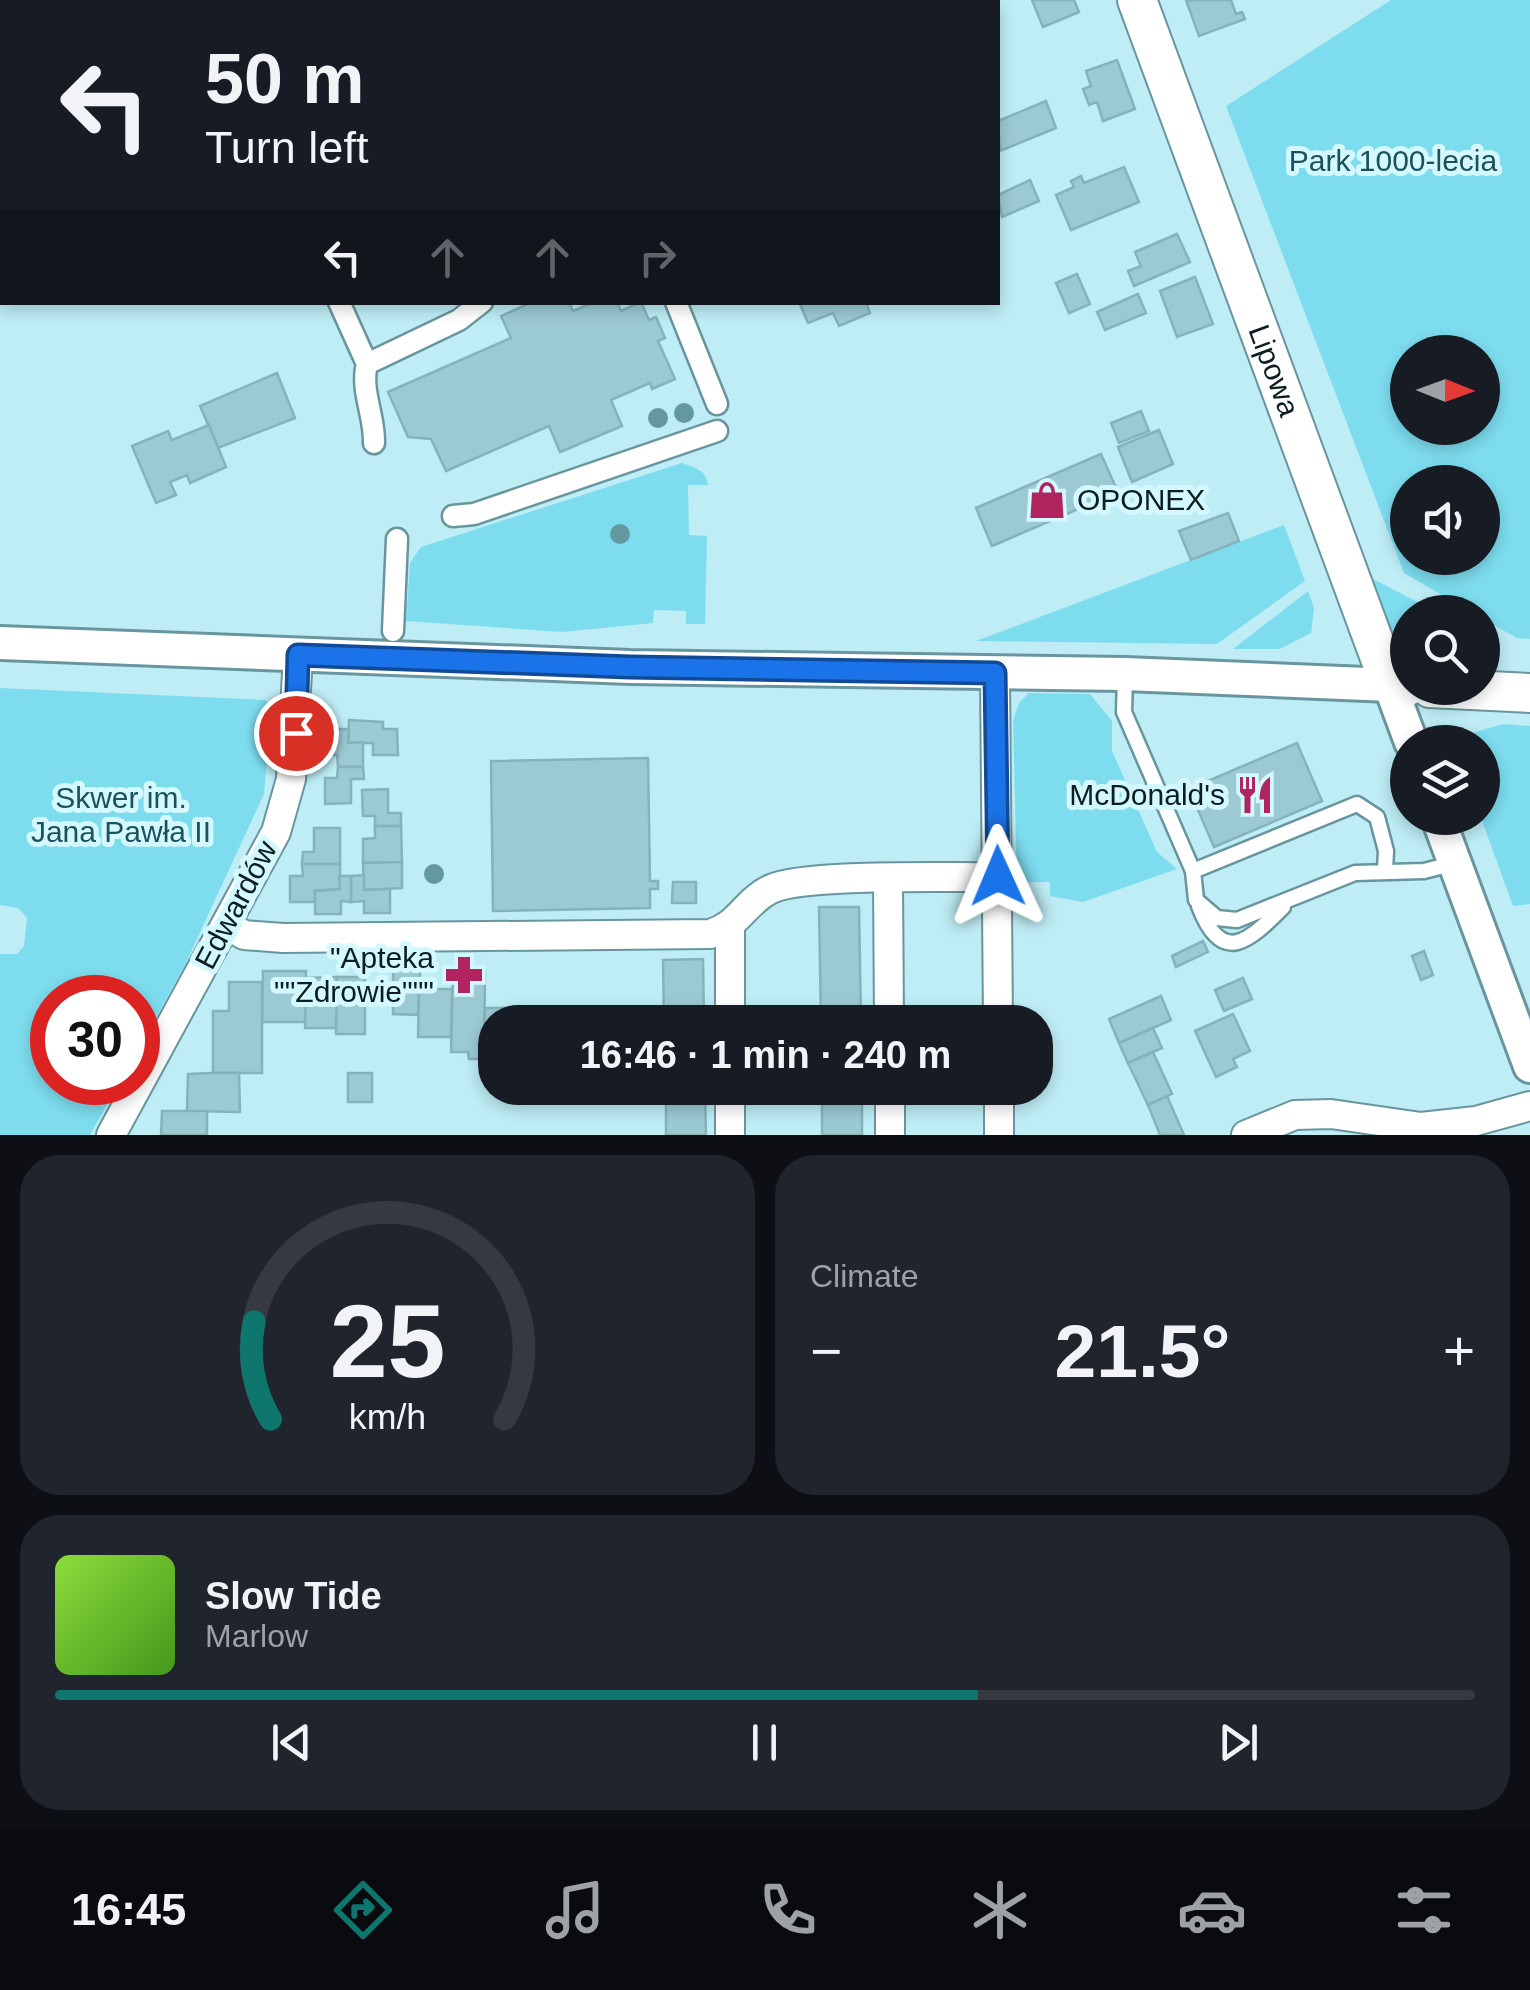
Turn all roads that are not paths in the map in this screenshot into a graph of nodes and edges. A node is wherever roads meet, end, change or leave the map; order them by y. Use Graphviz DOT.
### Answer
graph roads {
  1 [pos="1137,0"];
  2 [pos="341,305"];
  3 [pos="478,305"];
  4 [pos="677,305"];
  5 [pos="367,364"];
  6 [pos="717,404"];
  7 [pos="717,430"];
  8 [pos="374,443"];
  9 [pos="453,516"];
  10 [pos="397,538"];
  11 [pos="393,631"];
  12 [pos="0,643"];
  13 [pos="298,655"];
  14 [pos="1390,665"];
  15 [pos="995,673"];
  16 [pos="1125,674"];
  17 [pos="1390,686"];
  18 [pos="1500,692"];
  19 [pos="1530,693"];
  20 [pos="1444,835"];
  21 [pos="1455,863"];
  22 [pos="1385,869"];
  23 [pos="1193,871"];
  24 [pos="998,876"];
  25 [pos="888,880"];
  26 [pos="1196,900"];
  27 [pos="1287,903"];
  28 [pos="226,925"];
  29 [pos="730,928"];
  30 [pos="730,1005"];
  31 [pos="889,1005"];
  32 [pos="998,1005"];
  33 [pos="1527,1050"];
  34 [pos="730,1105"];
  35 [pos="890,1105"];
  36 [pos="998,1105"];
  37 [pos="1530,1106"];
  38 [pos="1373,1128"];
  39 [pos="111,1135"];
  40 [pos="730,1135"];
  41 [pos="890,1135"];
  42 [pos="999,1135"];
  43 [pos="1246,1135"];
  1 -- 14 [label="main road, Lipowa"];
  2 -- 5 [label="street"];
  3 -- 5 [label="street"];
  4 -- 6 [label="street"];
  5 -- 8 [label="street"];
  7 -- 9 [label="street"];
  10 -- 11 [label="street"];
  12 -- 13 [label="street"];
  13 -- 15 [label="street"];
  13 -- 28 [label="street, Edwardów"];
  15 -- 16 [label="street"];
  15 -- 24 [label="street"];
  16 -- 17 [label="street"];
  16 -- 23 [label="lane"];
  18 -- 19 [label="main road"];
  20 -- 21 [label="street"];
  21 -- 22 [label="lane"];
  21 -- 33 [label="street"];
  22 -- 23 [label="lane"];
  22 -- 27 [label="lane"];
  23 -- 26 [label="lane"];
  24 -- 25 [label="street"];
  24 -- 32 [label="street"];
  25 -- 29 [label="street"];
  25 -- 31 [label="street"];
  26 -- 27 [label="lane"];
  26 -- 27 [label="lane"];
  28 -- 29 [label="street"];
  28 -- 39 [label="street, Edwardów"];
  29 -- 30 [label="street"];
  34 -- 40 [label="street"];
  35 -- 41 [label="street"];
  36 -- 42 [label="street"];
  37 -- 38 [label="street"];
  38 -- 43 [label="street"];
}
